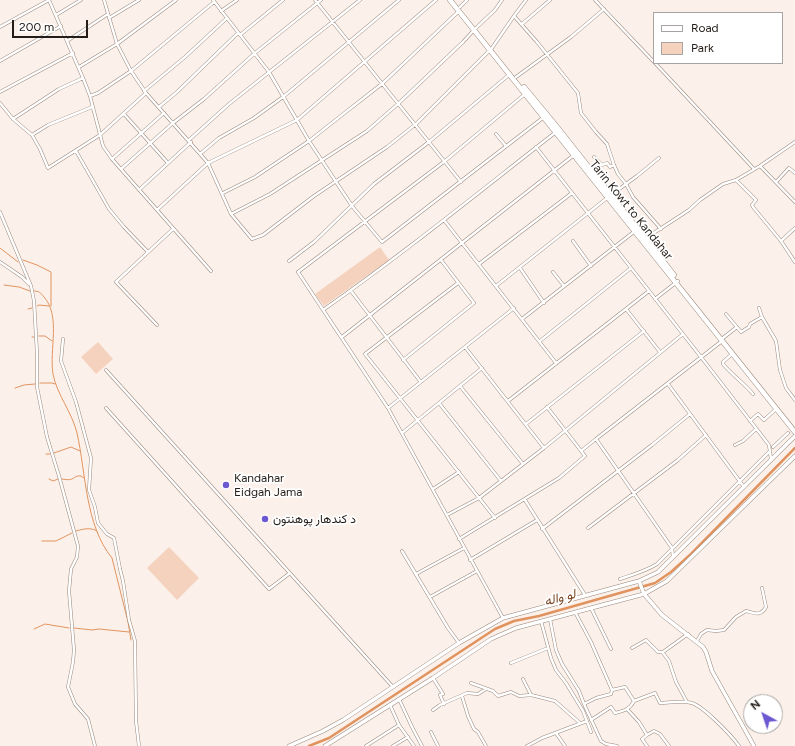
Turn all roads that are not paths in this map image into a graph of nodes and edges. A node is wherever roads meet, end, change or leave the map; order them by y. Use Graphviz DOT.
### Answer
graph roads {
  1 [pos="49,0"];
  2 [pos="82,0"];
  3 [pos="104,0"];
  4 [pos="139,0"];
  5 [pos="176,0"];
  6 [pos="237,0"];
  7 [pos="283,0"];
  8 [pos="321,0"];
  9 [pos="360,0"];
  10 [pos="399,0"];
  11 [pos="436,0"];
  12 [pos="468,0"];
  13 [pos="502,0"];
  14 [pos="526,0"];
  15 [pos="550,0"];
  16 [pos="595,0"];
  17 [pos="213,1"];
  18 [pos="316,1"];
  19 [pos="453,1"];
  20 [pos="460,9"];
  21 [pos="604,9"];
  22 [pos="221,11"];
  23 [pos="108,14"];
  24 [pos="56,15"];
  25 [pos="514,16"];
  26 [pos="109,18"];
  27 [pos="227,18"];
  28 [pos="333,22"];
  29 [pos="522,24"];
  30 [pos="61,26"];
  31 [pos="0,27"];
  32 [pos="475,29"];
  33 [pos="239,34"];
  34 [pos="67,41"];
  35 [pos="349,42"];
  36 [pos="117,44"];
  37 [pos="491,49"];
  38 [pos="73,52"];
  39 [pos="255,53"];
  40 [pos="548,54"];
  41 [pos="653,60"];
  42 [pos="0,61"];
  43 [pos="365,61"];
  44 [pos="657,64"];
  45 [pos="79,67"];
  46 [pos="131,70"];
  47 [pos="269,72"];
  48 [pos="510,74"];
  49 [pos="516,77"];
  50 [pos="84,78"];
  51 [pos="383,83"];
  52 [pos="0,92"];
  53 [pos="145,92"];
  54 [pos="525,93"];
  55 [pos="90,96"];
  56 [pos="283,96"];
  57 [pos="0,102"];
  58 [pos="399,103"];
  59 [pos="92,107"];
  60 [pos="159,107"];
  61 [pos="164,112"];
  62 [pos="124,114"];
  63 [pos="544,117"];
  64 [pos="13,120"];
  65 [pos="297,120"];
  66 [pos="173,123"];
  67 [pos="416,124"];
  68 [pos="554,126"];
  69 [pos="556,132"];
  70 [pos="141,133"];
  71 [pos="496,134"];
  72 [pos="32,135"];
  73 [pos="100,135"];
  74 [pos="190,141"];
  75 [pos="309,141"];
  76 [pos="429,142"];
  77 [pos="795,142"];
  78 [pos="150,143"];
  79 [pos="506,146"];
  80 [pos="536,147"];
  81 [pos="76,151"];
  82 [pos="200,154"];
  83 [pos="574,155"];
  84 [pos="594,157"];
  85 [pos="659,158"];
  86 [pos="112,159"];
  87 [pos="322,160"];
  88 [pos="445,161"];
  89 [pos="168,163"];
  90 [pos="208,163"];
  91 [pos="614,165"];
  92 [pos="760,166"];
  93 [pos="120,169"];
  94 [pos="754,169"];
  95 [pos="554,171"];
  96 [pos="795,172"];
  97 [pos="736,180"];
  98 [pos="336,181"];
  99 [pos="461,182"];
  100 [pos="776,182"];
  101 [pos="626,184"];
  102 [pos="139,190"];
  103 [pos="223,193"];
  104 [pos="572,193"];
  105 [pos="609,196"];
  106 [pos="795,202"];
  107 [pos="352,206"];
  108 [pos="157,210"];
  109 [pos="0,212"];
  110 [pos="231,214"];
  111 [pos="588,214"];
  112 [pos="444,220"];
  113 [pos="364,221"];
  114 [pos="795,228"];
  115 [pos="173,229"];
  116 [pos="661,229"];
  117 [pos="635,231"];
  118 [pos="646,238"];
  119 [pos="573,241"];
  120 [pos="781,241"];
  121 [pos="462,243"];
  122 [pos="614,247"];
  123 [pos="148,252"];
  124 [pos="441,260"];
  125 [pos="289,261"];
  126 [pos="0,262"];
  127 [pos="795,262"];
  128 [pos="479,264"];
  129 [pos="591,266"];
  130 [pos="520,268"];
  131 [pos="631,268"];
  132 [pos="210,271"];
  133 [pos="553,272"];
  134 [pos="677,282"];
  135 [pos="458,283"];
  136 [pos="31,286"];
  137 [pos="496,286"];
  138 [pos="564,286"];
  139 [pos="351,291"];
  140 [pos="649,291"];
  141 [pos="655,299"];
  142 [pos="544,303"];
  143 [pos="514,308"];
  144 [pos="758,308"];
  145 [pos="626,309"];
  146 [pos="323,310"];
  147 [pos="726,314"];
  148 [pos="370,316"];
  149 [pos="762,317"];
  150 [pos="522,319"];
  151 [pos="157,325"];
  152 [pos="737,327"];
  153 [pos="644,331"];
  154 [pos="683,334"];
  155 [pos="342,337"];
  156 [pos="387,338"];
  157 [pos="63,339"];
  158 [pos="722,339"];
  159 [pos="540,341"];
  160 [pos="465,347"];
  161 [pos="660,352"];
  162 [pos="732,354"];
  163 [pos="701,357"];
  164 [pos="403,360"];
  165 [pos="556,363"];
  166 [pos="482,368"];
  167 [pos="106,370"];
  168 [pos="420,381"];
  169 [pos="668,384"];
  170 [pos="460,386"];
  171 [pos="753,394"];
  172 [pos="400,398"];
  173 [pos="795,400"];
  174 [pos="508,401"];
  175 [pos="439,403"];
  176 [pos="547,407"];
  177 [pos="106,408"];
  178 [pos="388,408"];
  179 [pos="776,409"];
  180 [pos="690,414"];
  181 [pos="418,420"];
  182 [pos="750,421"];
  183 [pos="526,424"];
  184 [pos="756,429"];
  185 [pos="566,430"];
  186 [pos="402,433"];
  187 [pos="788,433"];
  188 [pos="795,433"];
  189 [pos="706,436"];
  190 [pos="795,436"];
  191 [pos="596,439"];
  192 [pos="735,445"];
  193 [pos="769,445"];
  194 [pos="773,447"];
  195 [pos="544,448"];
  196 [pos="782,448"];
  197 [pos="770,450"];
  198 [pos="581,451"];
  199 [pos="795,456"];
  200 [pos="771,459"];
  201 [pos="523,464"];
  202 [pos="618,470"];
  203 [pos="459,472"];
  204 [pos="501,481"];
  205 [pos="740,481"];
  206 [pos="744,487"];
  207 [pos="433,489"];
  208 [pos="635,493"];
  209 [pos="479,498"];
  210 [pos="525,500"];
  211 [pos="447,516"];
  212 [pos="495,518"];
  213 [pos="537,520"];
  214 [pos="542,528"];
  215 [pos="588,528"];
  216 [pos="459,539"];
  217 [pos="464,548"];
  218 [pos="672,548"];
  219 [pos="682,550"];
  220 [pos="402,551"];
  221 [pos="673,558"];
  222 [pos="470,560"];
  223 [pos="476,571"];
  224 [pos="290,573"];
  225 [pos="416,574"];
  226 [pos="620,579"];
  227 [pos="640,582"];
  228 [pos="762,588"];
  229 [pos="643,592"];
  230 [pos="584,595"];
  231 [pos="430,597"];
  232 [pos="590,608"];
  233 [pos="575,612"];
  234 [pos="503,618"];
  235 [pos="550,619"];
  236 [pos="541,622"];
  237 [pos="688,634"];
  238 [pos="697,641"];
  239 [pos="459,643"];
  240 [pos="548,648"];
  241 [pos="632,648"];
  242 [pos="610,649"];
  243 [pos="663,652"];
  244 [pos="511,663"];
  245 [pos="433,678"];
  246 [pos="523,679"];
  247 [pos="471,683"];
  248 [pos="393,687"];
  249 [pos="486,689"];
  250 [pos="612,690"];
  251 [pos="531,695"];
  252 [pos="462,696"];
  253 [pos="399,699"];
  254 [pos="634,701"];
  255 [pos="687,702"];
  256 [pos="444,704"];
  257 [pos="584,704"];
  258 [pos="390,705"];
  259 [pos="627,709"];
  260 [pos="433,710"];
  261 [pos="591,720"];
  262 [pos="587,721"];
  263 [pos="580,723"];
  264 [pos="400,725"];
  265 [pos="431,732"];
  266 [pos="591,732"];
  267 [pos="556,733"];
  268 [pos="647,735"];
  269 [pos="408,736"];
  270 [pos="295,745"];
  271 [pos="95,746"];
  272 [pos="139,746"];
  273 [pos="289,746"];
  274 [pos="325,746"];
  275 [pos="366,746"];
  276 [pos="393,746"];
  277 [pos="414,746"];
  278 [pos="422,746"];
  279 [pos="438,746"];
  280 [pos="486,746"];
  281 [pos="527,746"];
  282 [pos="565,746"];
  283 [pos="617,746"];
  284 [pos="647,746"];
  285 [pos="669,746"];
  286 [pos="739,746"];
  287 [pos="754,746"];
  1 -- 24 [label="street"];
  1 -- 31 [label="street"];
  2 -- 24 [label="street"];
  3 -- 23 [label="street"];
  4 -- 26 [label="street"];
  5 -- 36 [label="street"];
  6 -- 22 [label="street"];
  7 -- 33 [label="street"];
  8 -- 18 [label="street"];
  9 -- 28 [label="street"];
  10 -- 35 [label="street"];
  11 -- 43 [label="street"];
  12 -- 20 [label="street"];
  13 -- 32 [label="street"];
  14 -- 25 [label="street"];
  15 -- 29 [label="street"];
  16 -- 21 [label="street"];
  17 -- 22 [label="street"];
  17 -- 46 [label="street"];
  18 -- 28 [label="street"];
  18 -- 39 [label="street"];
  19 -- 20 [label="main road, Tarin Kowt to Kandahar"];
  20 -- 32 [label="main road, Tarin Kowt to Kandahar"];
  20 -- 51 [label="street"];
  21 -- 40 [label="street"];
  21 -- 41 [label="street"];
  22 -- 27 [label="street"];
  23 -- 26 [label="street"];
  23 -- 34 [label="street"];
  24 -- 30 [label="street"];
  25 -- 29 [label="street"];
  25 -- 37 [label="street"];
  26 -- 36 [label="street"];
  27 -- 33 [label="street"];
  27 -- 53 [label="street"];
  28 -- 35 [label="street"];
  28 -- 47 [label="street"];
  29 -- 40 [label="street"];
  30 -- 34 [label="street"];
  30 -- 42 [label="street"];
  32 -- 37 [label="main road, Tarin Kowt to Kandahar"];
  32 -- 58 [label="street"];
  33 -- 39 [label="street"];
  33 -- 60 [label="street"];
  34 -- 38 [label="street"];
  35 -- 43 [label="street"];
  35 -- 56 [label="street"];
  36 -- 45 [label="street"];
  36 -- 46 [label="street"];
  37 -- 48 [label="main road, Tarin Kowt to Kandahar"];
  37 -- 49 [label="main road, Tarin Kowt to Kandahar"];
  37 -- 67 [label="street"];
  38 -- 45 [label="street"];
  38 -- 52 [label="street"];
  39 -- 47 [label="street"];
  39 -- 66 [label="street"];
  40 -- 49 [label="street"];
  40 -- 91 [label="street"];
  43 -- 51 [label="street"];
  43 -- 65 [label="street"];
  44 -- 94 [label="street"];
  45 -- 50 [label="street"];
  46 -- 53 [label="street"];
  46 -- 55 [label="street"];
  47 -- 56 [label="street"];
  47 -- 74 [label="street"];
  48 -- 54 [label="main road, Tarin Kowt to Kandahar"];
  48 -- 76 [label="street"];
  49 -- 68 [label="main road, Tarin Kowt to Kandahar"];
  50 -- 55 [label="street"];
  50 -- 64 [label="street"];
  51 -- 58 [label="street"];
  51 -- 75 [label="street"];
  53 -- 60 [label="street"];
  53 -- 62 [label="street"];
  54 -- 63 [label="main road, Tarin Kowt to Kandahar"];
  54 -- 88 [label="street"];
  55 -- 59 [label="street"];
  56 -- 65 [label="street"];
  56 -- 82 [label="street"];
  57 -- 64 [label="street"];
  58 -- 67 [label="street"];
  58 -- 87 [label="street"];
  59 -- 72 [label="street"];
  59 -- 73 [label="street"];
  60 -- 61 [label="street"];
  61 -- 66 [label="street"];
  61 -- 70 [label="street"];
  62 -- 70 [label="street"];
  62 -- 73 [label="street"];
  63 -- 68 [label="main road, Tarin Kowt to Kandahar"];
  63 -- 79 [label="street"];
  64 -- 72 [label="street"];
  65 -- 75 [label="street"];
  65 -- 90 [label="street"];
  66 -- 74 [label="street"];
  66 -- 78 [label="street"];
  67 -- 76 [label="street"];
  67 -- 98 [label="street"];
  68 -- 69 [label="main road, Tarin Kowt to Kandahar"];
  68 -- 105 [label="main road, Tarin Kowt to Kandahar"];
  69 -- 80 [label="street"];
  69 -- 83 [label="main road, Tarin Kowt to Kandahar"];
  70 -- 78 [label="street"];
  70 -- 86 [label="street"];
  71 -- 79 [label="street"];
  72 -- 81 [label="street"];
  73 -- 81 [label="street"];
  73 -- 86 [label="street"];
  74 -- 82 [label="street"];
  74 -- 89 [label="street"];
  75 -- 87 [label="street"];
  75 -- 103 [label="street"];
  76 -- 88 [label="street"];
  76 -- 107 [label="street"];
  77 -- 92 [label="street"];
  78 -- 89 [label="street"];
  78 -- 93 [label="street"];
  79 -- 99 [label="street"];
  80 -- 95 [label="street"];
  80 -- 112 [label="street"];
  81 -- 123 [label="street"];
  82 -- 90 [label="street"];
  83 -- 95 [label="street"];
  83 -- 105 [label="main road, Tarin Kowt to Kandahar"];
  84 -- 91 [label="street"];
  85 -- 101 [label="street"];
  86 -- 93 [label="street"];
  87 -- 98 [label="street"];
  87 -- 110 [label="street"];
  88 -- 99 [label="street"];
  88 -- 113 [label="street"];
  89 -- 102 [label="street"];
  90 -- 103 [label="street"];
  90 -- 108 [label="street"];
  91 -- 101 [label="street"];
  92 -- 94 [label="street"];
  92 -- 100 [label="street"];
  93 -- 102 [label="street"];
  94 -- 97 [label="street"];
  95 -- 104 [label="street"];
  95 -- 121 [label="street"];
  96 -- 100 [label="street"];
  97 -- 116 [label="street"];
  97 -- 120 [label="street"];
  98 -- 107 [label="street"];
  98 -- 110 [label="street"];
  99 -- 113 [label="street"];
  100 -- 106 [label="street"];
  101 -- 105 [label="street"];
  101 -- 116 [label="street"];
  102 -- 108 [label="street"];
  103 -- 110 [label="street"];
  104 -- 111 [label="street"];
  104 -- 128 [label="street"];
  105 -- 111 [label="street"];
  105 -- 117 [label="main road, Tarin Kowt to Kandahar"];
  105 -- 118 [label="main road, Tarin Kowt to Kandahar"];
  107 -- 113 [label="street"];
  107 -- 125 [label="street"];
  108 -- 115 [label="street"];
  109 -- 136 [label="street"];
  111 -- 122 [label="street"];
  111 -- 130 [label="street"];
  112 -- 121 [label="street"];
  112 -- 139 [label="street"];
  113 -- 146 [label="street"];
  114 -- 120 [label="street"];
  115 -- 123 [label="street"];
  115 -- 132 [label="street"];
  116 -- 118 [label="street"];
  117 -- 122 [label="street"];
  117 -- 134 [label="main road, Tarin Kowt to Kandahar"];
  118 -- 134 [label="main road, Tarin Kowt to Kandahar"];
  119 -- 129 [label="street"];
  120 -- 127 [label="street"];
  121 -- 124 [label="street"];
  121 -- 128 [label="street"];
  122 -- 129 [label="street"];
  122 -- 131 [label="street"];
  123 -- 151 [label="street"];
  124 -- 135 [label="street"];
  124 -- 148 [label="street"];
  126 -- 136 [label="street"];
  128 -- 137 [label="street"];
  129 -- 138 [label="street"];
  130 -- 137 [label="street"];
  130 -- 142 [label="street"];
  131 -- 140 [label="street"];
  131 -- 159 [label="street"];
  133 -- 138 [label="street"];
  134 -- 141 [label="street"];
  134 -- 158 [label="main road, Tarin Kowt to Kandahar"];
  135 -- 156 [label="street"];
  135 -- 164 [label="street"];
  136 -- 271 [label="street"];
  137 -- 143 [label="street"];
  138 -- 142 [label="street"];
  139 -- 146 [label="street"];
  139 -- 148 [label="street"];
  140 -- 141 [label="street"];
  140 -- 145 [label="street"];
  141 -- 154 [label="street"];
  142 -- 150 [label="street"];
  143 -- 150 [label="street"];
  143 -- 160 [label="street"];
  144 -- 149 [label="street"];
  145 -- 153 [label="street"];
  145 -- 165 [label="street"];
  146 -- 155 [label="street"];
  147 -- 152 [label="street"];
  148 -- 155 [label="street"];
  148 -- 156 [label="street"];
  149 -- 152 [label="street"];
  149 -- 173 [label="street"];
  150 -- 159 [label="street"];
  152 -- 158 [label="street"];
  153 -- 161 [label="street"];
  153 -- 176 [label="street"];
  154 -- 161 [label="street"];
  154 -- 163 [label="street"];
  155 -- 178 [label="street"];
  156 -- 164 [label="street"];
  156 -- 172 [label="street"];
  157 -- 272 [label="street"];
  158 -- 162 [label="main road, Tarin Kowt to Kandahar"];
  158 -- 163 [label="street"];
  158 -- 188 [label="main road, Tarin Kowt to Kandahar"];
  159 -- 165 [label="street"];
  160 -- 166 [label="street"];
  160 -- 168 [label="street"];
  161 -- 185 [label="street"];
  162 -- 171 [label="street"];
  162 -- 179 [label="main road, Tarin Kowt to Kandahar"];
  163 -- 169 [label="street"];
  163 -- 182 [label="street"];
  164 -- 168 [label="street"];
  165 -- 174 [label="street"];
  166 -- 170 [label="street"];
  166 -- 174 [label="street"];
  167 -- 224 [label="street"];
  168 -- 172 [label="street"];
  169 -- 180 [label="street"];
  169 -- 191 [label="street"];
  170 -- 175 [label="street"];
  170 -- 201 [label="street"];
  172 -- 178 [label="street"];
  172 -- 181 [label="street"];
  174 -- 183 [label="street"];
  175 -- 181 [label="street"];
  175 -- 204 [label="street"];
  176 -- 183 [label="street"];
  176 -- 185 [label="street"];
  177 -- 224 [label="street"];
  178 -- 186 [label="street"];
  179 -- 182 [label="street"];
  179 -- 188 [label="main road, Tarin Kowt to Kandahar"];
  180 -- 189 [label="street"];
  180 -- 202 [label="street"];
  181 -- 186 [label="street"];
  181 -- 203 [label="street"];
  182 -- 184 [label="street"];
  183 -- 195 [label="street"];
  184 -- 192 [label="street"];
  184 -- 193 [label="street"];
  185 -- 195 [label="street"];
  185 -- 198 [label="street"];
  186 -- 207 [label="street"];
  187 -- 194 [label="street"];
  189 -- 205 [label="street"];
  189 -- 208 [label="street"];
  190 -- 196 [label="street"];
  191 -- 198 [label="street"];
  191 -- 202 [label="street"];
  193 -- 194 [label="street"];
  193 -- 197 [label="street"];
  194 -- 196 [label="street"];
  195 -- 201 [label="street"];
  196 -- 200 [label="street"];
  197 -- 200 [label="street"];
  197 -- 205 [label="street"];
  198 -- 210 [label="street"];
  199 -- 229 [label="street"];
  200 -- 206 [label="street"];
  201 -- 204 [label="street"];
  202 -- 208 [label="street"];
  202 -- 214 [label="street"];
  203 -- 207 [label="street"];
  203 -- 209 [label="street"];
  204 -- 209 [label="street"];
  205 -- 206 [label="street"];
  205 -- 218 [label="street"];
  206 -- 219 [label="street"];
  207 -- 211 [label="street"];
  208 -- 215 [label="street"];
  208 -- 218 [label="street"];
  209 -- 211 [label="street"];
  209 -- 212 [label="street"];
  210 -- 212 [label="street"];
  210 -- 213 [label="street"];
  211 -- 216 [label="street"];
  212 -- 216 [label="street"];
  213 -- 214 [label="street"];
  213 -- 222 [label="street"];
  214 -- 230 [label="street"];
  216 -- 217 [label="street"];
  217 -- 222 [label="street"];
  217 -- 225 [label="street"];
  218 -- 219 [label="street"];
  218 -- 221 [label="street"];
  218 -- 226 [label="street"];
  219 -- 221 [label="street"];
  220 -- 225 [label="street"];
  221 -- 227 [label="street"];
  222 -- 223 [label="street"];
  223 -- 231 [label="street"];
  223 -- 234 [label="street"];
  224 -- 248 [label="street"];
  225 -- 231 [label="street"];
  227 -- 229 [label="street"];
  227 -- 230 [label="street"];
  228 -- 238 [label="street"];
  229 -- 232 [label="street"];
  229 -- 237 [label="street"];
  230 -- 234 [label="street"];
  231 -- 239 [label="street"];
  232 -- 233 [label="street"];
  232 -- 242 [label="street"];
  233 -- 235 [label="street"];
  233 -- 250 [label="street"];
  234 -- 239 [label="street"];
  235 -- 236 [label="street"];
  235 -- 257 [label="street"];
  236 -- 240 [label="street"];
  236 -- 245 [label="street"];
  237 -- 238 [label="street"];
  237 -- 243 [label="street"];
  238 -- 287 [label="street"];
  239 -- 248 [label="street"];
  240 -- 244 [label="street"];
  240 -- 262 [label="street"];
  241 -- 243 [label="street"];
  243 -- 255 [label="street"];
  245 -- 253 [label="street"];
  245 -- 256 [label="street"];
  246 -- 251 [label="street"];
  247 -- 249 [label="street"];
  248 -- 270 [label="street"];
  249 -- 251 [label="street"];
  249 -- 252 [label="street"];
  250 -- 254 [label="street"];
  250 -- 257 [label="street"];
  251 -- 263 [label="street"];
  252 -- 256 [label="street"];
  252 -- 280 [label="street"];
  253 -- 258 [label="street"];
  253 -- 278 [label="street"];
  254 -- 255 [label="street"];
  254 -- 259 [label="street"];
  255 -- 286 [label="street"];
  256 -- 260 [label="street"];
  257 -- 261 [label="street"];
  258 -- 264 [label="street"];
  258 -- 274 [label="street"];
  259 -- 261 [label="street"];
  259 -- 268 [label="street"];
  261 -- 283 [label="street"];
  262 -- 263 [label="street"];
  262 -- 266 [label="street"];
  263 -- 267 [label="street"];
  264 -- 269 [label="street"];
  264 -- 275 [label="street"];
  265 -- 279 [label="street"];
  267 -- 281 [label="street"];
  267 -- 282 [label="street"];
  268 -- 284 [label="street"];
  268 -- 285 [label="street"];
  269 -- 276 [label="street"];
  269 -- 277 [label="street"];
  270 -- 273 [label="street"];
}
